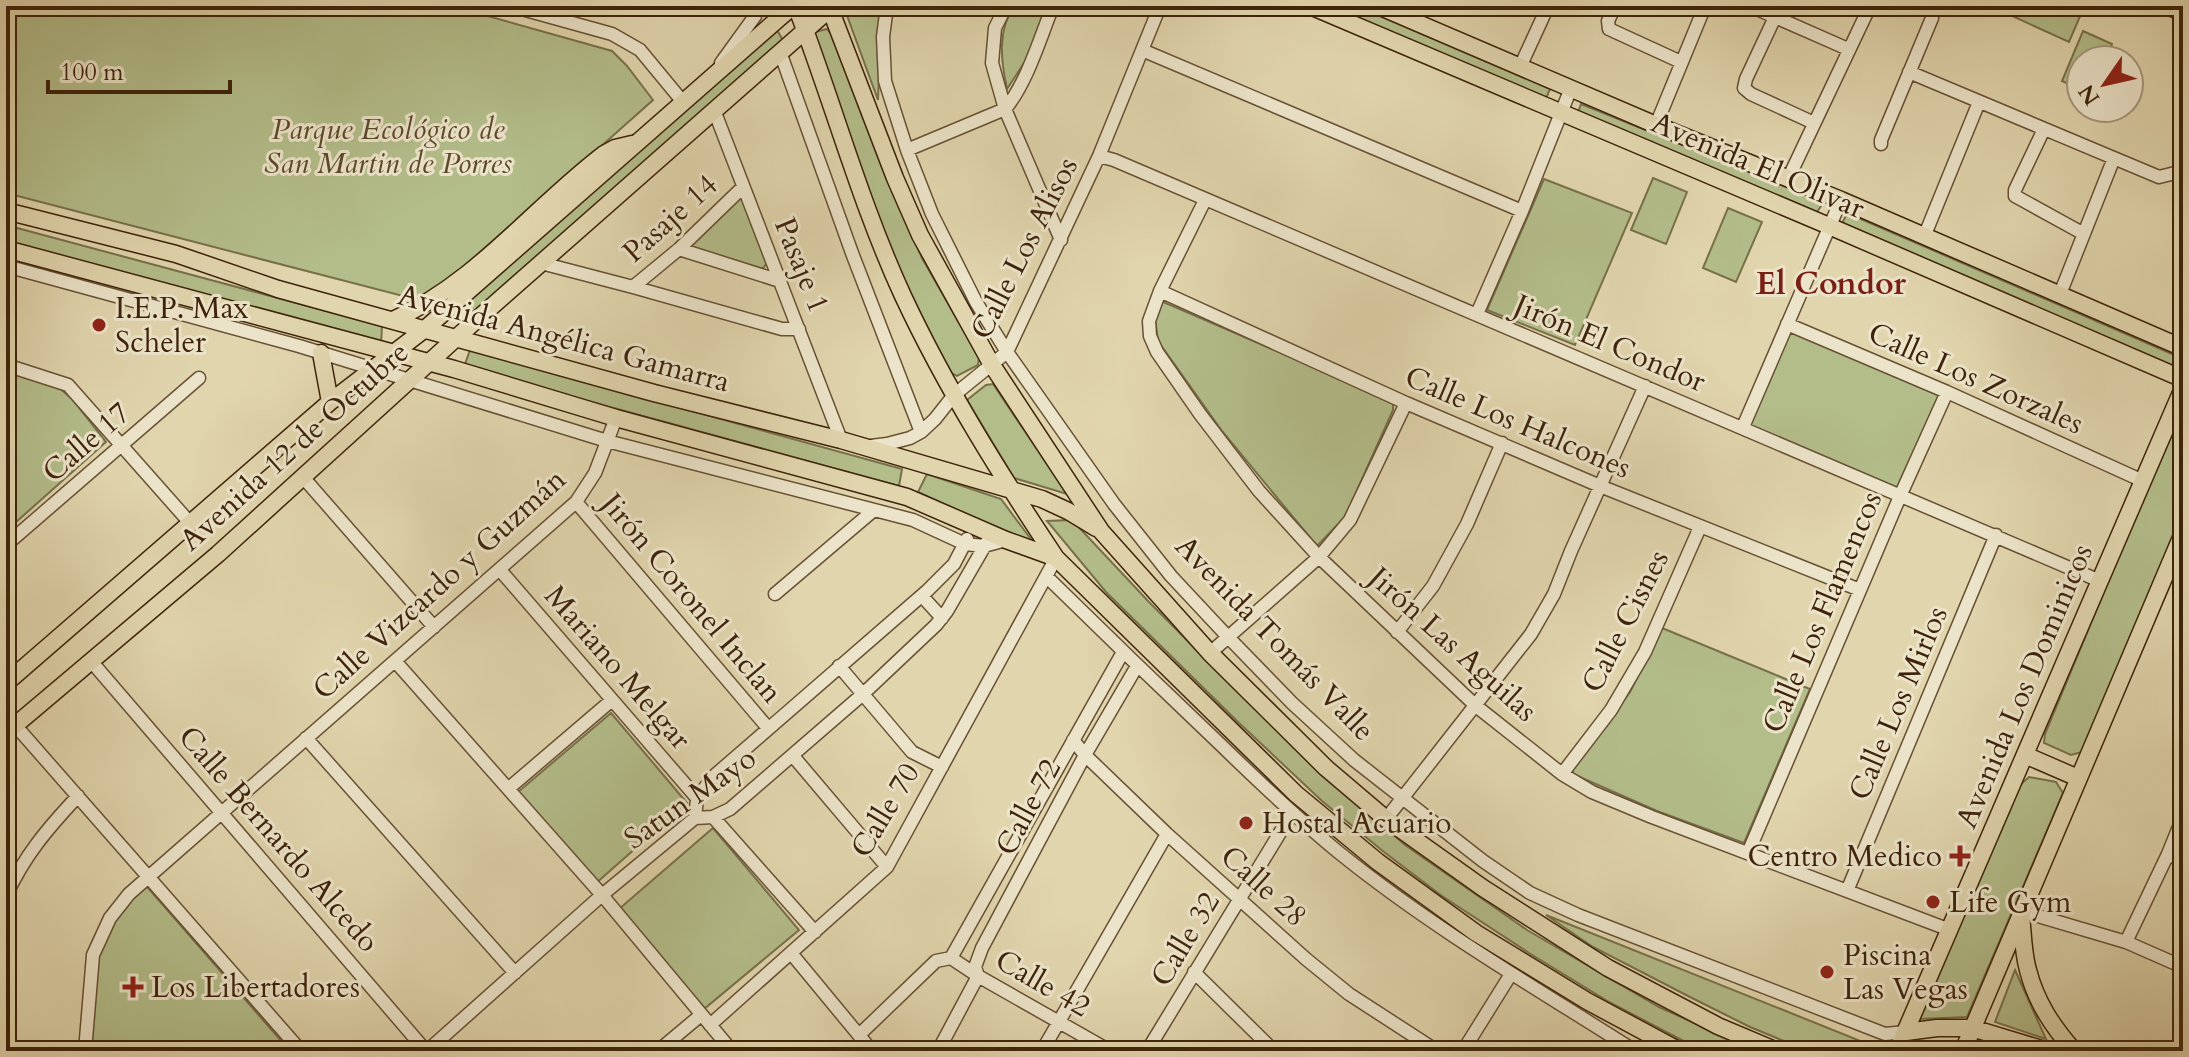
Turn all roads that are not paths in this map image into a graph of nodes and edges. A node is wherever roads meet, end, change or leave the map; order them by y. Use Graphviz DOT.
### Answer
graph roads {
  1 [pos="511,6"];
  2 [pos="757,6"];
  3 [pos="794,6"];
  4 [pos="887,6"];
  5 [pos="1006,6"];
  6 [pos="1053,6"];
  7 [pos="1160,6"];
  8 [pos="1310,6"];
  9 [pos="1548,6"];
  10 [pos="1615,6"];
  11 [pos="1705,6"];
  12 [pos="1750,6"];
  13 [pos="1870,6"];
  14 [pos="2162,6"];
  15 [pos="831,7"];
  16 [pos="1386,8"];
  17 [pos="2181,11"];
  18 [pos="1775,17"];
  19 [pos="1932,18"];
  20 [pos="805,30"];
  21 [pos="1848,49"];
  22 [pos="1142,50"];
  23 [pos="780,52"];
  24 [pos="1681,62"];
  25 [pos="1520,67"];
  26 [pos="1909,72"];
  27 [pos="711,78"];
  28 [pos="1571,88"];
  29 [pos="683,102"];
  30 [pos="1979,102"];
  31 [pos="1005,109"];
  32 [pos="714,110"];
  33 [pos="1562,112"];
  34 [pos="1814,123"];
  35 [pos="1656,125"];
  36 [pos="2044,129"];
  37 [pos="637,143"];
  38 [pos="1881,144"];
  39 [pos="907,150"];
  40 [pos="1099,156"];
  41 [pos="2114,158"];
  42 [pos="2183,171"];
  43 [pos="1788,179"];
  44 [pos="743,187"];
  45 [pos="1205,200"];
  46 [pos="1841,200"];
  47 [pos="6,211"];
  48 [pos="1522,211"];
  49 [pos="1829,226"];
  50 [pos="2084,234"];
  51 [pos="1924,237"];
  52 [pos="1061,240"];
  53 [pos="6,249"];
  54 [pos="679,249"];
  55 [pos="541,263"];
  56 [pos="6,266"];
  57 [pos="780,281"];
  58 [pos="633,287"];
  59 [pos="1160,291"];
  60 [pos="2060,294"];
  61 [pos="1477,314"];
  62 [pos="393,320"];
  63 [pos="1787,324"];
  64 [pos="425,329"];
  65 [pos="799,329"];
  66 [pos="456,338"];
  67 [pos="2183,348"];
  68 [pos="1007,352"];
  69 [pos="321,353"];
  70 [pos="394,353"];
  71 [pos="429,363"];
  72 [pos="6,365"];
  73 [pos="992,365"];
  74 [pos="373,369"];
  75 [pos="199,378"];
  76 [pos="2183,379"];
  77 [pos="408,380"];
  78 [pos="1645,386"];
  79 [pos="1947,392"];
  80 [pos="954,395"];
  81 [pos="2181,397"];
  82 [pos="330,402"];
  83 [pos="1406,403"];
  84 [pos="616,418"];
  85 [pos="1743,427"];
  86 [pos="921,432"];
  87 [pos="841,440"];
  88 [pos="607,441"];
  89 [pos="1502,443"];
  90 [pos="123,445"];
  91 [pos="864,447"];
  92 [pos="302,476"];
  93 [pos="2143,481"];
  94 [pos="1600,486"];
  95 [pos="1013,491"];
  96 [pos="1901,494"];
  97 [pos="576,502"];
  98 [pos="919,503"];
  99 [pos="874,510"];
  100 [pos="913,520"];
  101 [pos="191,524"];
  102 [pos="975,526"];
  103 [pos="1700,527"];
  104 [pos="1101,531"];
  105 [pos="2183,533"];
  106 [pos="1996,535"];
  107 [pos="994,540"];
  108 [pos="965,544"];
  109 [pos="6,545"];
  110 [pos="1319,557"];
  111 [pos="1056,558"];
  112 [pos="500,570"];
  113 [pos="1046,576"];
  114 [pos="2100,581"];
  115 [pos="1860,590"];
  116 [pos="775,594"];
  117 [pos="922,596"];
  118 [pos="942,618"];
  119 [pos="434,627"];
  120 [pos="1397,632"];
  121 [pos="1228,637"];
  122 [pos="1123,652"];
  123 [pos="1210,653"];
  124 [pos="91,661"];
  125 [pos="395,661"];
  126 [pos="839,666"];
  127 [pos="1137,666"];
  128 [pos="6,683"];
  129 [pos="863,694"];
  130 [pos="612,700"];
  131 [pos="1476,706"];
  132 [pos="768,728"];
  133 [pos="10,729"];
  134 [pos="306,738"];
  135 [pos="1073,740"];
  136 [pos="1085,755"];
  137 [pos="2025,755"];
  138 [pos="793,756"];
  139 [pos="942,767"];
  140 [pos="1562,774"];
  141 [pos="2078,778"];
  142 [pos="509,788"];
  143 [pos="78,796"];
  144 [pos="697,798"];
  145 [pos="1402,798"];
  146 [pos="222,812"];
  147 [pos="1292,813"];
  148 [pos="713,817"];
  149 [pos="2183,817"];
  150 [pos="695,818"];
  151 [pos="1386,819"];
  152 [pos="1167,834"];
  153 [pos="1748,853"];
  154 [pos="2168,854"];
  155 [pos="2183,861"];
  156 [pos="887,867"];
  157 [pos="148,876"];
  158 [pos="1847,891"];
  159 [pos="602,895"];
  160 [pos="6,896"];
  161 [pos="1239,899"];
  162 [pos="2021,912"];
  163 [pos="1950,930"];
  164 [pos="815,932"];
  165 [pos="964,935"];
  166 [pos="2126,942"];
  167 [pos="982,948"];
  168 [pos="791,953"];
  169 [pos="951,958"];
  170 [pos="2183,967"];
  171 [pos="1194,972"];
  172 [pos="515,973"];
  173 [pos="1511,974"];
  174 [pos="978,976"];
  175 [pos="706,1020"];
  176 [pos="1058,1023"];
  177 [pos="1972,1028"];
  178 [pos="1906,1032"];
  179 [pos="859,1035"];
  180 [pos="85,1051"];
  181 [pos="301,1051"];
  182 [pos="427,1051"];
  183 [pos="658,1051"];
  184 [pos="732,1051"];
  185 [pos="872,1051"];
  186 [pos="938,1051"];
  187 [pos="1042,1051"];
  188 [pos="1110,1051"];
  189 [pos="1147,1051"];
  190 [pos="1274,1051"];
  191 [pos="1437,1051"];
  192 [pos="1463,1051"];
  193 [pos="1635,1051"];
  194 [pos="1680,1051"];
  195 [pos="1777,1051"];
  196 [pos="1897,1051"];
  197 [pos="1963,1051"];
  198 [pos="2048,1051"];
  199 [pos="2074,1051"];
  1 -- 29 [label="street"];
  2 -- 27 [label="street"];
  3 -- 20 [label="main road"];
  3 -- 27 [label="main road, Avenida 12 de Octubre"];
  4 -- 39 [label="street, Avenida Tomás Valle"];
  5 -- 31 [label="street"];
  6 -- 31 [label="street"];
  7 -- 22 [label="street, Calle Los Alisos"];
  8 -- 33 [label="main road, Avenida El Olivar"];
  9 -- 25 [label="street"];
  10 -- 24 [label="street"];
  11 -- 24 [label="street"];
  12 -- 18 [label="street"];
  13 -- 21 [label="street"];
  14 -- 17 [label="street"];
  15 -- 20 [label="main road, Avenida 12 de Octubre"];
  15 -- 73 [label="main road, Avenida Tomás Valle"];
  16 -- 25 [label="main road, Avenida El Olivar"];
  18 -- 21 [label="street"];
  18 -- 34 [label="street"];
  19 -- 26 [label="street"];
  20 -- 23 [label="main road, Avenida 12 de Octubre"];
  20 -- 80 [label="main road"];
  21 -- 34 [label="street"];
  22 -- 40 [label="street, Calle Los Alisos"];
  22 -- 48 [label="street"];
  23 -- 32 [label="main road, Avenida 12 de Octubre"];
  23 -- 86 [label="street"];
  24 -- 35 [label="street"];
  25 -- 28 [label="main road, Avenida El Olivar"];
  26 -- 30 [label="street"];
  26 -- 38 [label="street"];
  27 -- 29 [label="main road, Avenida 12 de Octubre"];
  28 -- 33 [label="street"];
  28 -- 35 [label="main road, Avenida El Olivar"];
  29 -- 37 [label="main road, Avenida 12 de Octubre"];
  30 -- 36 [label="street"];
  30 -- 51 [label="street"];
  31 -- 39 [label="street"];
  31 -- 52 [label="street"];
  32 -- 44 [label="street, Pasaje 1"];
  32 -- 55 [label="main road, Avenida 12 de Octubre"];
  33 -- 48 [label="street"];
  33 -- 49 [label="main road, Avenida El Olivar"];
  34 -- 43 [label="street"];
  35 -- 43 [label="main road, Avenida El Olivar"];
  36 -- 41 [label="street"];
  36 -- 50 [label="street"];
  37 -- 62 [label="main road"];
  37 -- 64 [label="main road, Avenida 12 de Octubre"];
  39 -- 68 [label="street, Avenida Tomás Valle"];
  40 -- 45 [label="street, Jirón El Condor"];
  40 -- 52 [label="street, Calle Los Alisos"];
  41 -- 42 [label="street"];
  41 -- 50 [label="street"];
  43 -- 46 [label="main road, Avenida El Olivar"];
  44 -- 54 [label="street, Pasaje 14"];
  44 -- 57 [label="street, Pasaje 1"];
  45 -- 59 [label="street, Jirón Las Aguilas"];
  45 -- 61 [label="street, Jirón El Condor"];
  46 -- 49 [label="street"];
  46 -- 51 [label="main road, Avenida El Olivar"];
  47 -- 62 [label="main road, Avenida Angélica Gamarra"];
  48 -- 61 [label="street"];
  49 -- 63 [label="street"];
  49 -- 76 [label="main road, Avenida El Olivar"];
  50 -- 60 [label="street"];
  51 -- 60 [label="main road, Avenida El Olivar"];
  52 -- 68 [label="street, Calle Los Alisos"];
  53 -- 70 [label="main road, Avenida Angélica Gamarra"];
  54 -- 57 [label="street"];
  54 -- 58 [label="street, Pasaje 14"];
  55 -- 58 [label="street"];
  55 -- 66 [label="main road, Avenida 12 de Octubre"];
  56 -- 69 [label="street, Avenida Angélica Gamarra"];
  57 -- 65 [label="street, Pasaje 1"];
  58 -- 65 [label="street"];
  59 -- 83 [label="street, Calle Los Halcones"];
  59 -- 110 [label="street, Jirón Las Aguilas"];
  60 -- 67 [label="main road, Avenida El Olivar"];
  61 -- 78 [label="street, Jirón El Condor"];
  62 -- 64 [label="main road, Avenida Angélica Gamarra"];
  63 -- 79 [label="street, Calle Los Zorzales"];
  63 -- 85 [label="street"];
  64 -- 66 [label="main road, Avenida Angélica Gamarra"];
  64 -- 70 [label="main road, Avenida 12 de Octubre"];
  65 -- 87 [label="street, Pasaje 1"];
  66 -- 71 [label="main road, Avenida 12 de Octubre"];
  66 -- 87 [label="main road, Avenida Angélica Gamarra"];
  68 -- 73 [label="street, Calle Los Alisos"];
  68 -- 121 [label="street, Avenida Tomás Valle"];
  69 -- 74 [label="street, Avenida Angélica Gamarra"];
  69 -- 82 [label="main road"];
  70 -- 71 [label="main road, Avenida Angélica Gamarra"];
  70 -- 74 [label="main road, Avenida 12 de Octubre"];
  71 -- 77 [label="main road, Avenida 12 de Octubre"];
  71 -- 84 [label="main road, Avenida Angélica Gamarra"];
  72 -- 90 [label="street"];
  73 -- 80 [label="street, Calle Los Alisos"];
  73 -- 104 [label="main road, Avenida Tomás Valle"];
  74 -- 77 [label="street, Avenida Angélica Gamarra"];
  74 -- 82 [label="main road, Avenida 12 de Octubre"];
  75 -- 90 [label="street, Calle 17"];
  77 -- 88 [label="street, Avenida Angélica Gamarra"];
  77 -- 92 [label="main road, Avenida 12 de Octubre"];
  78 -- 85 [label="street, Jirón El Condor"];
  78 -- 94 [label="street"];
  79 -- 93 [label="street, Calle Los Zorzales"];
  79 -- 96 [label="street, Calle Los Flamencos"];
  80 -- 86 [label="street, Calle Los Alisos"];
  80 -- 95 [label="main road"];
  81 -- 93 [label="main road, Avenida Los Dominicos"];
  82 -- 101 [label="main road, Avenida 12 de Octubre"];
  83 -- 89 [label="street, Calle Los Halcones"];
  83 -- 110 [label="street"];
  84 -- 88 [label="street, Calle Vizcardo y Guzmán"];
  84 -- 98 [label="main road, Avenida Angélica Gamarra"];
  85 -- 96 [label="street, Jirón El Condor"];
  86 -- 91 [label="street, Calle Los Alisos"];
  87 -- 91 [label="main road, Avenida Angélica Gamarra"];
  88 -- 97 [label="street, Calle Vizcardo y Guzmán"];
  88 -- 99 [label="street, Avenida Angélica Gamarra"];
  89 -- 94 [label="street, Calle Los Halcones"];
  89 -- 120 [label="street"];
  90 -- 101 [label="street"];
  90 -- 109 [label="street, Calle 17"];
  91 -- 95 [label="main road, Avenida Angélica Gamarra"];
  92 -- 119 [label="street"];
  92 -- 124 [label="main road, Avenida 12 de Octubre"];
  93 -- 114 [label="main road, Avenida Los Dominicos"];
  94 -- 103 [label="street, Calle Los Halcones"];
  94 -- 131 [label="street"];
  95 -- 104 [label="main road, Avenida Angélica Gamarra"];
  95 -- 111 [label="main road"];
  96 -- 106 [label="street, Jirón El Condor"];
  96 -- 115 [label="street, Calle Los Flamencos"];
  97 -- 112 [label="street, Calle Vizcardo y Guzmán"];
  97 -- 132 [label="street, Jirón Coronel Inclan"];
  98 -- 100 [label="main road"];
  98 -- 102 [label="main road, Avenida Angélica Gamarra"];
  99 -- 100 [label="street, Avenida Angélica Gamarra"];
  99 -- 116 [label="street"];
  100 -- 108 [label="street, Avenida Angélica Gamarra"];
  101 -- 128 [label="main road, Avenida 12 de Octubre"];
  102 -- 107 [label="main road, Avenida Angélica Gamarra"];
  102 -- 108 [label="street"];
  103 -- 115 [label="street, Calle Los Halcones"];
  103 -- 140 [label="street, Calle Cisnes"];
  104 -- 123 [label="main road, Avenida Tomás Valle"];
  105 -- 141 [label="main road"];
  106 -- 114 [label="street, Jirón El Condor"];
  106 -- 158 [label="street, Calle Los Mirlos"];
  107 -- 108 [label="street, Avenida Angélica Gamarra"];
  107 -- 111 [label="main road, Avenida Angélica Gamarra"];
  107 -- 118 [label="street, Satun Mayo"];
  108 -- 117 [label="street"];
  110 -- 120 [label="street, Jirón Las Aguilas"];
  110 -- 121 [label="street"];
  111 -- 113 [label="street"];
  111 -- 194 [label="main road"];
  112 -- 119 [label="street, Calle Vizcardo y Guzmán"];
  112 -- 130 [label="street, Mariano Melgar"];
  113 -- 122 [label="street"];
  113 -- 139 [label="street, Calle 70"];
  114 -- 137 [label="main road, Avenida Los Dominicos"];
  115 -- 153 [label="street, Calle Los Flamencos"];
  117 -- 118 [label="street"];
  117 -- 126 [label="street"];
  118 -- 129 [label="street, Satun Mayo"];
  119 -- 125 [label="street, Calle Vizcardo y Guzmán"];
  120 -- 131 [label="street, Jirón Las Aguilas"];
  121 -- 123 [label="street"];
  121 -- 145 [label="street, Avenida Tomás Valle"];
  122 -- 127 [label="street"];
  122 -- 135 [label="street"];
  123 -- 151 [label="main road, Avenida Tomás Valle"];
  124 -- 133 [label="main road, Avenida 12 de Octubre"];
  124 -- 146 [label="street, Calle Bernardo Alcedo"];
  125 -- 134 [label="street, Calle Vizcardo y Guzmán"];
  125 -- 142 [label="street"];
  126 -- 129 [label="street"];
  126 -- 132 [label="street"];
  127 -- 136 [label="street, Calle 72"];
  127 -- 147 [label="street"];
  129 -- 138 [label="street, Satun Mayo"];
  129 -- 139 [label="street"];
  130 -- 142 [label="street"];
  130 -- 144 [label="street, Mariano Melgar"];
  131 -- 140 [label="street, Jirón Las Aguilas"];
  131 -- 145 [label="street"];
  132 -- 144 [label="street"];
  133 -- 143 [label="street"];
  134 -- 146 [label="street, Calle Vizcardo y Guzmán"];
  134 -- 172 [label="street, Calle Vizcardo y Guzmán"];
  135 -- 136 [label="street, Calle 28"];
  135 -- 165 [label="street"];
  136 -- 152 [label="street, Calle 28"];
  136 -- 167 [label="street, Calle 72"];
  137 -- 141 [label="main road"];
  137 -- 163 [label="main road, Avenida Los Dominicos"];
  138 -- 148 [label="street, Satun Mayo"];
  138 -- 156 [label="street"];
  139 -- 156 [label="street, Calle 70"];
  140 -- 153 [label="street, Jirón Las Aguilas"];
  141 -- 162 [label="main road"];
  142 -- 159 [label="street"];
  143 -- 157 [label="street"];
  143 -- 160 [label="street"];
  144 -- 150 [label="street"];
  145 -- 151 [label="street"];
  145 -- 178 [label="street, Avenida Tomás Valle"];
  146 -- 157 [label="street, Calle Vizcardo y Guzmán"];
  146 -- 182 [label="street, Calle Bernardo Alcedo"];
  147 -- 161 [label="street, Calle 32"];
  147 -- 173 [label="street"];
  148 -- 150 [label="street, Satun Mayo"];
  148 -- 164 [label="street"];
  149 -- 154 [label="street"];
  150 -- 159 [label="street, Satun Mayo"];
  151 -- 195 [label="main road, Avenida Tomás Valle"];
  152 -- 161 [label="street, Calle 28"];
  152 -- 176 [label="street"];
  153 -- 158 [label="street, Jirón Las Aguilas"];
  154 -- 155 [label="street"];
  154 -- 166 [label="street"];
  156 -- 164 [label="street, Calle 70"];
  157 -- 180 [label="street, Calle Vizcardo y Guzmán"];
  157 -- 181 [label="street"];
  158 -- 163 [label="street, Jirón Las Aguilas"];
  159 -- 172 [label="street, Satun Mayo"];
  159 -- 175 [label="street"];
  161 -- 171 [label="street, Calle 32"];
  161 -- 191 [label="street, Calle 28"];
  162 -- 166 [label="street"];
  162 -- 177 [label="main road"];
  162 -- 199 [label="main road"];
  163 -- 178 [label="main road, Avenida Los Dominicos"];
  164 -- 168 [label="street, Calle 70"];
  165 -- 167 [label="street"];
  165 -- 169 [label="street"];
  166 -- 170 [label="street"];
  167 -- 174 [label="street, Calle 72"];
  168 -- 175 [label="street, Calle 70"];
  168 -- 179 [label="street"];
  169 -- 174 [label="street, Calle 42"];
  169 -- 179 [label="street"];
  171 -- 189 [label="street, Calle 32"];
  171 -- 190 [label="street"];
  172 -- 182 [label="street, Satun Mayo"];
  173 -- 192 [label="street"];
  173 -- 193 [label="street"];
  174 -- 176 [label="street, Calle 42"];
  174 -- 186 [label="street, Calle 72"];
  175 -- 183 [label="street, Calle 70"];
  175 -- 184 [label="street"];
  176 -- 187 [label="street"];
  176 -- 188 [label="street, Calle 42"];
  177 -- 178 [label="main road, Avenida Tomás Valle"];
  177 -- 197 [label="main road"];
  177 -- 198 [label="main road, Avenida Tomás Valle"];
  178 -- 196 [label="main road, Avenida Los Dominicos"];
  179 -- 185 [label="street"];
}
